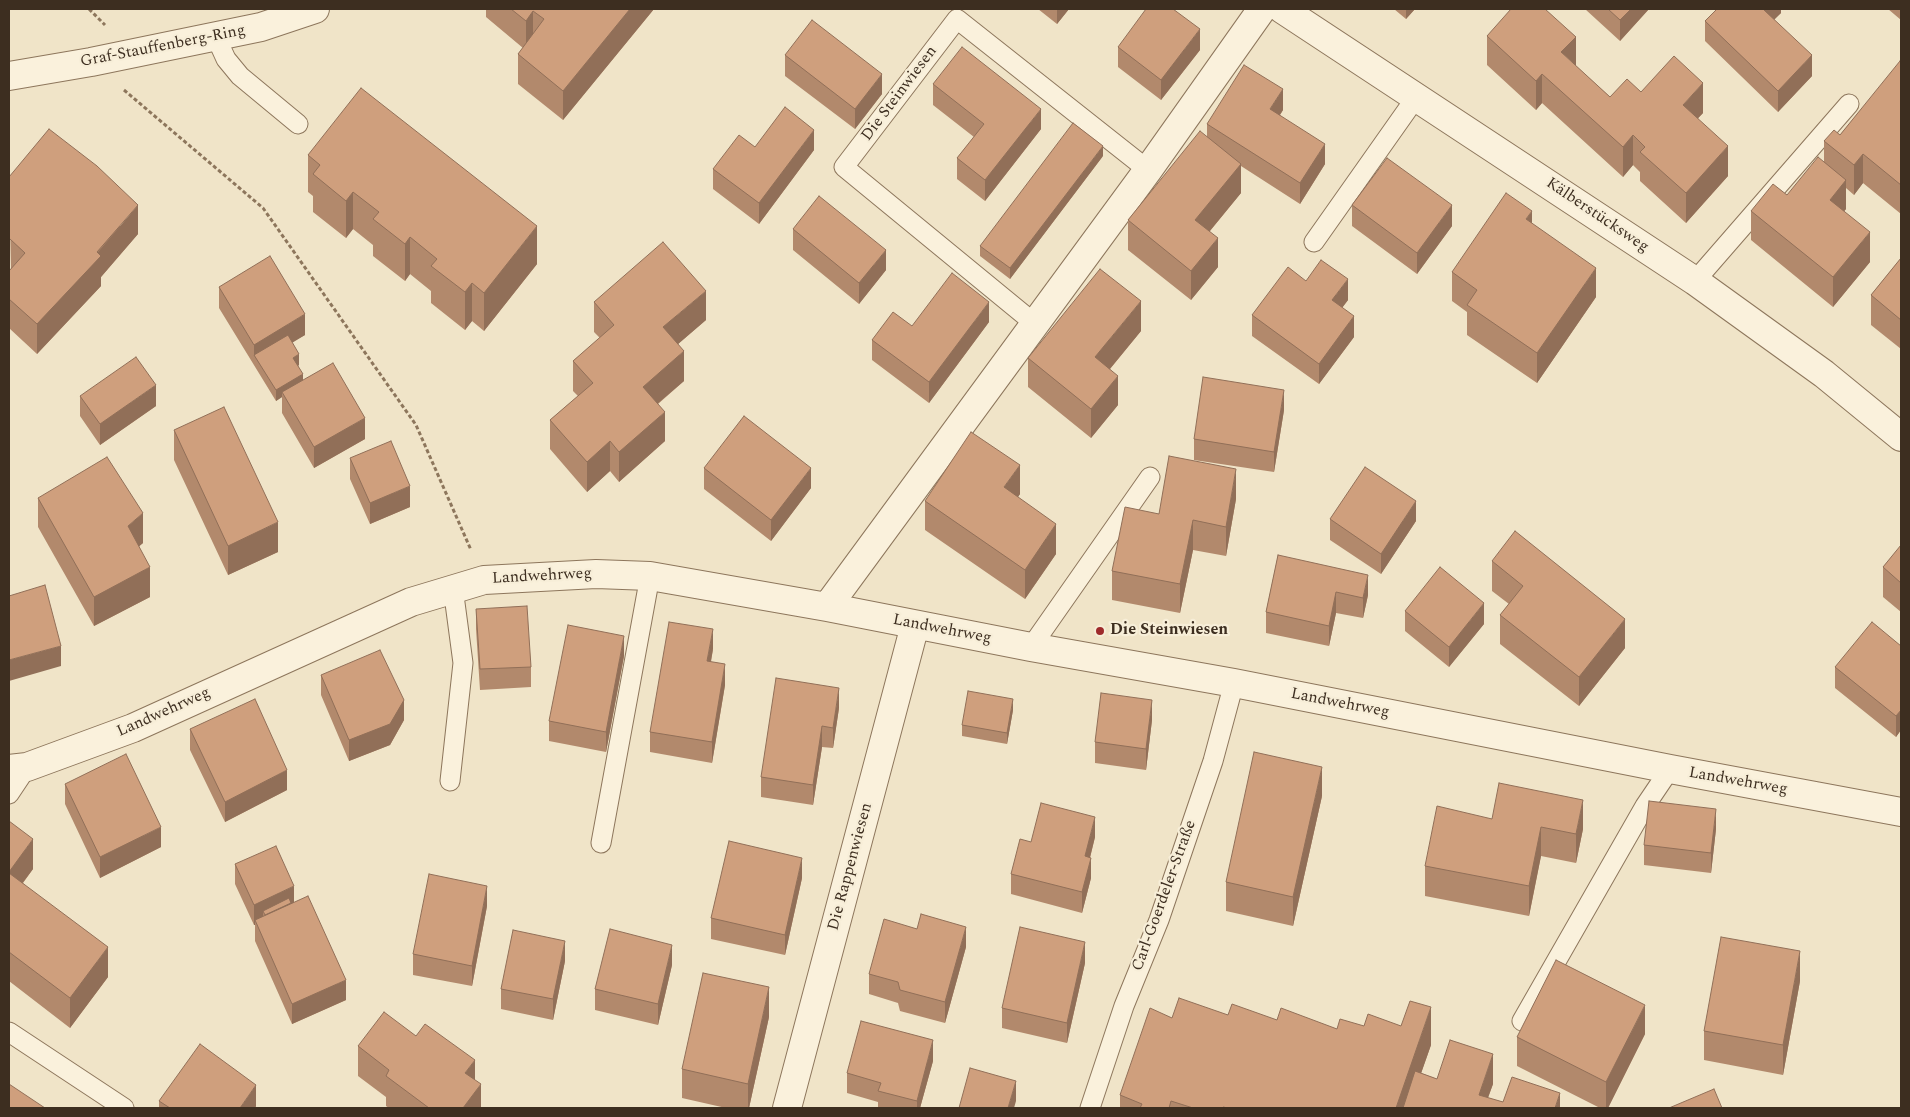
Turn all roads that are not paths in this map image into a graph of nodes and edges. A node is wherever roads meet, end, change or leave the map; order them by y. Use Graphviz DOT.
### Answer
graph roads {
  1 [pos="315,9"];
  2 [pos="1262,9"];
  3 [pos="1282,9"];
  4 [pos="216,37"];
  5 [pos="9,76"];
  6 [pos="1417,96"];
  7 [pos="1849,104"];
  8 [pos="298,124"];
  9 [pos="1148,170"];
  10 [pos="1314,242"];
  11 [pos="1695,281"];
  12 [pos="1034,323"];
  13 [pos="1901,436"];
  14 [pos="1150,477"];
  15 [pos="650,576"];
  16 [pos="453,588"];
  17 [pos="827,607"];
  18 [pos="915,625"];
  19 [pos="1031,647"];
  20 [pos="1234,683"];
  21 [pos="18,768"];
  22 [pos="1670,769"];
  23 [pos="450,781"];
  24 [pos="9,794"];
  25 [pos="1901,812"];
  26 [pos="601,843"];
  27 [pos="1522,1020"];
  28 [pos="9,1032"];
  29 [pos="124,1108"];
  30 [pos="787,1108"];
  31 [pos="1090,1108"];
  1 -- 4 [label="street, Graf-Stauffenberg-Ring"];
  2 -- 9 [label="street"];
  3 -- 6 [label="street, Kälberstücksweg"];
  4 -- 5 [label="street, Graf-Stauffenberg-Ring"];
  4 -- 8 [label="lane"];
  6 -- 10 [label="lane"];
  6 -- 11 [label="street, Kälberstücksweg"];
  7 -- 11 [label="lane"];
  9 -- 12 [label="street"];
  9 -- 12 [label="lane, Die Steinwiesen"];
  11 -- 13 [label="street, Kälberstücksweg"];
  12 -- 17 [label="street"];
  14 -- 19 [label="lane"];
  15 -- 16 [label="street, Landwehrweg"];
  15 -- 17 [label="street, Landwehrweg"];
  15 -- 26 [label="lane"];
  16 -- 21 [label="street, Landwehrweg"];
  16 -- 23 [label="lane"];
  17 -- 18 [label="street, Landwehrweg"];
  18 -- 19 [label="street, Landwehrweg"];
  18 -- 30 [label="street, Die Rappenwiesen"];
  19 -- 20 [label="street, Landwehrweg"];
  20 -- 22 [label="street, Landwehrweg"];
  20 -- 31 [label="lane, Carl-Goerdeler-Straße"];
  21 -- 24 [label="lane"];
  22 -- 25 [label="street, Landwehrweg"];
  22 -- 27 [label="lane"];
  28 -- 29 [label="lane"];
}
